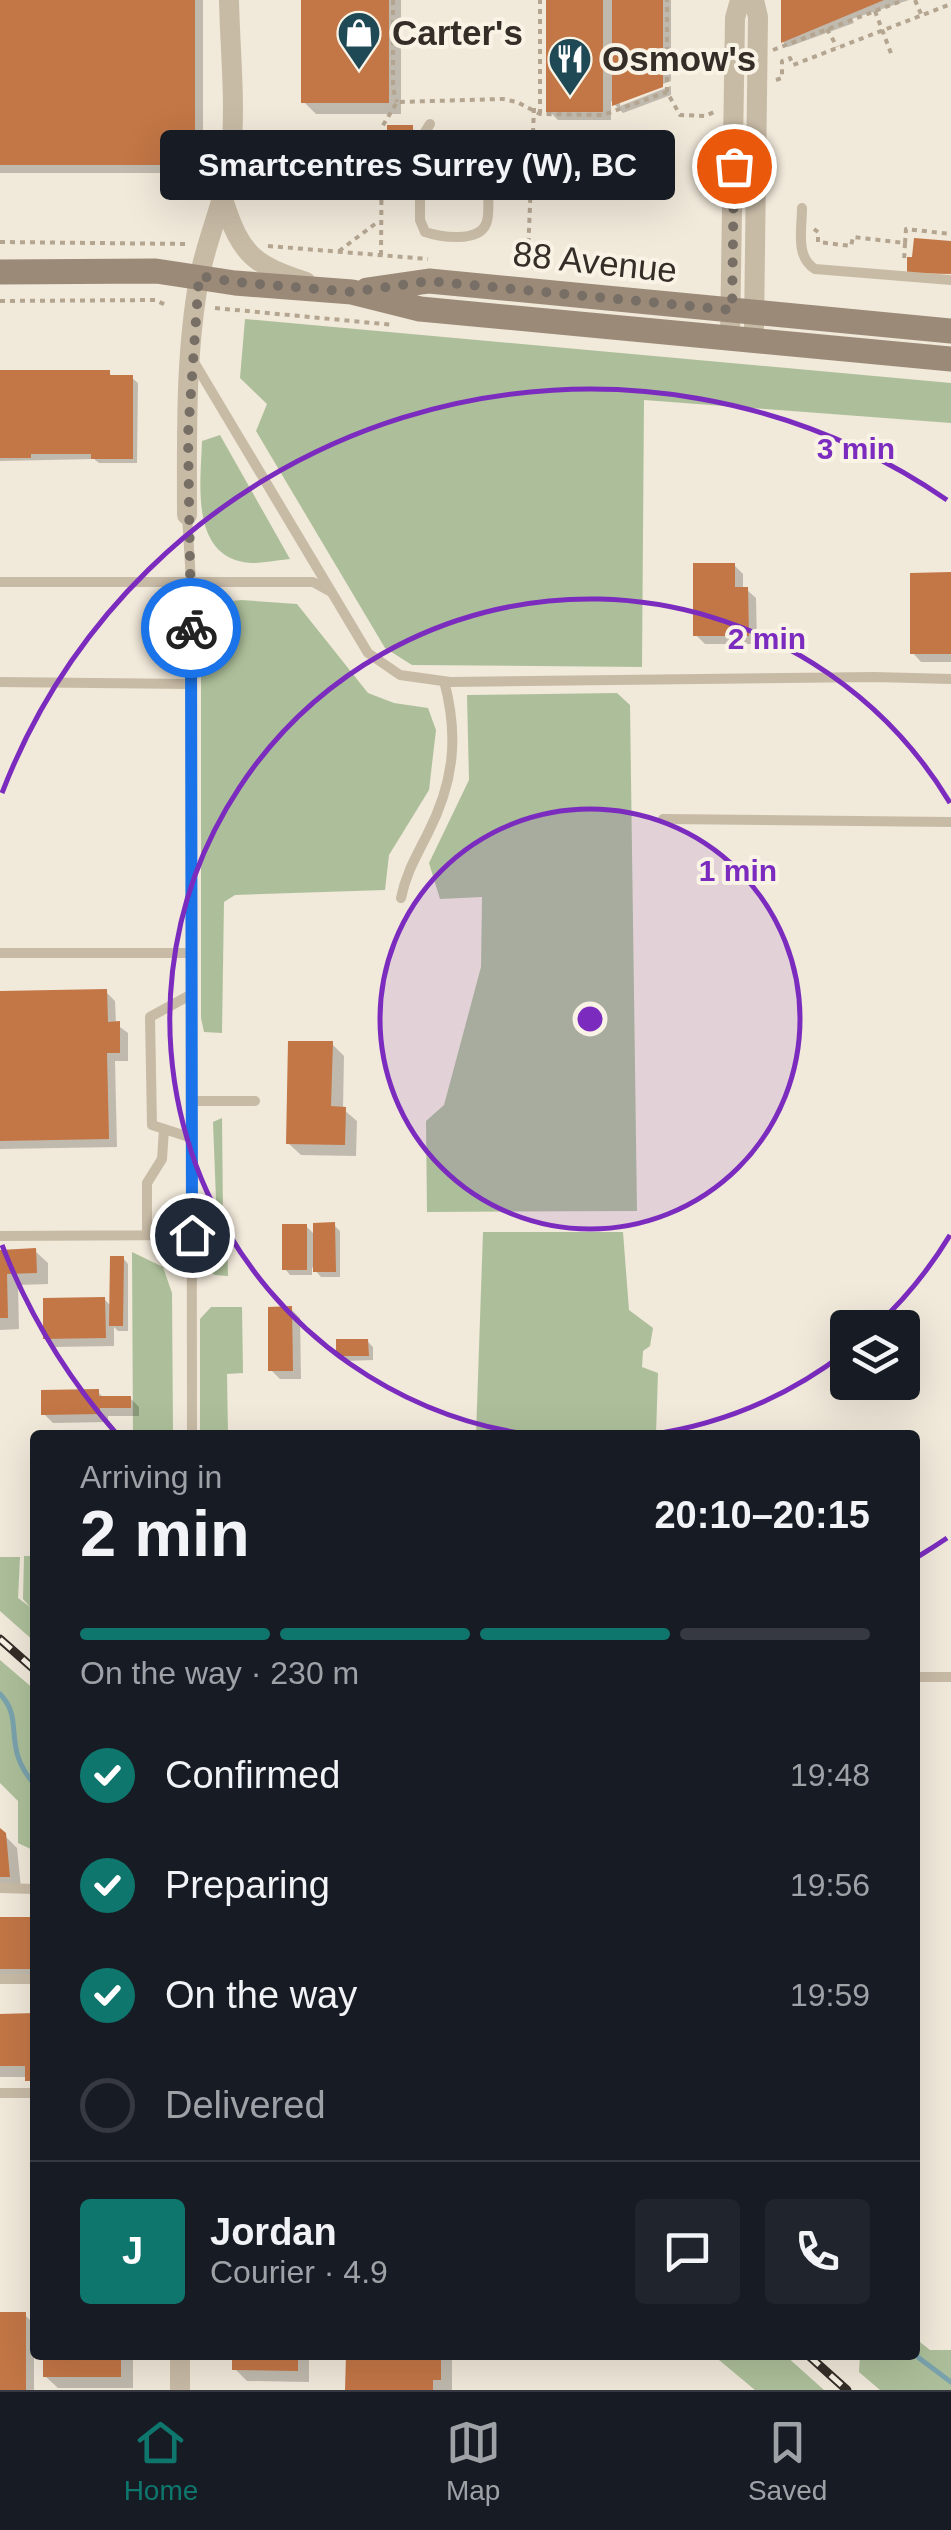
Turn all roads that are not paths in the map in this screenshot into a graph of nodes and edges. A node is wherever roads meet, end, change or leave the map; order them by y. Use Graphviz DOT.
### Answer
graph roads {
  1 [pos="229,0"];
  2 [pos="740,0"];
  3 [pos="754,0"];
  4 [pos="430,124"];
  5 [pos="454,147"];
  6 [pos="224,202"];
  7 [pos="802,208"];
  8 [pos="0,272"];
  9 [pos="199,276"];
  10 [pos="951,280"];
  11 [pos="340,290"];
  12 [pos="743,312"];
  13 [pos="951,331"];
  14 [pos="742,339"];
  15 [pos="191,358"];
  16 [pos="951,359"];
  17 [pos="187,516"];
  18 [pos="191,581"];
  19 [pos="0,582"];
  20 [pos="334,594"];
  21 [pos="951,679"];
  22 [pos="444,681"];
  23 [pos="0,682"];
  24 [pos="191,684"];
  25 [pos="663,819"];
  26 [pos="951,822"];
  27 [pos="401,898"];
  28 [pos="0,953"];
  29 [pos="191,953"];
  30 [pos="192,994"];
  31 [pos="192,1101"];
  32 [pos="255,1101"];
  33 [pos="164,1129"];
  34 [pos="192,1138"];
  35 [pos="146,1235"];
  36 [pos="192,1235"];
  37 [pos="0,1236"];
  38 [pos="192,1430"];
  39 [pos="920,1677"];
  40 [pos="951,1677"];
  41 [pos="0,1888"];
  42 [pos="30,1889"];
  43 [pos="0,1979"];
  44 [pos="30,1979"];
  45 [pos="30,2092"];
  46 [pos="0,2093"];
  47 [pos="180,2360"];
  48 [pos="180,2390"];
  1 -- 6 [label="street"];
  2 -- 12 [label="street"];
  3 -- 12 [label="street"];
  4 -- 5 [label="lane"];
  6 -- 9 [label="street"];
  6 -- 11 [label="street"];
  7 -- 10 [label="lane"];
  8 -- 9 [label="main road, 88 Avenue"];
  9 -- 11 [label="main road, 88 Avenue"];
  9 -- 15 [label="street"];
  11 -- 12 [label="main road, 88 Avenue"];
  11 -- 14 [label="main road, 88 Avenue"];
  12 -- 13 [label="main road, 88 Avenue"];
  12 -- 14 [label="street"];
  14 -- 16 [label="main road, 88 Avenue"];
  15 -- 17 [label="street"];
  15 -- 20 [label="lane"];
  17 -- 18 [label="lane"];
  18 -- 19 [label="lane"];
  18 -- 20 [label="lane"];
  18 -- 24 [label="lane"];
  20 -- 22 [label="lane"];
  21 -- 22 [label="lane"];
  22 -- 27 [label="lane"];
  23 -- 24 [label="lane"];
  24 -- 29 [label="lane"];
  25 -- 26 [label="lane"];
  28 -- 29 [label="lane"];
  29 -- 30 [label="lane"];
  30 -- 31 [label="lane"];
  30 -- 33 [label="lane"];
  31 -- 32 [label="lane"];
  31 -- 34 [label="lane"];
  33 -- 34 [label="lane"];
  33 -- 35 [label="lane"];
  34 -- 36 [label="lane"];
  35 -- 36 [label="lane"];
  35 -- 37 [label="lane"];
  36 -- 38 [label="lane"];
  39 -- 40 [label="lane"];
  41 -- 42 [label="lane"];
  43 -- 44 [label="lane"];
  45 -- 46 [label="lane"];
  47 -- 48 [label="street"];
}
